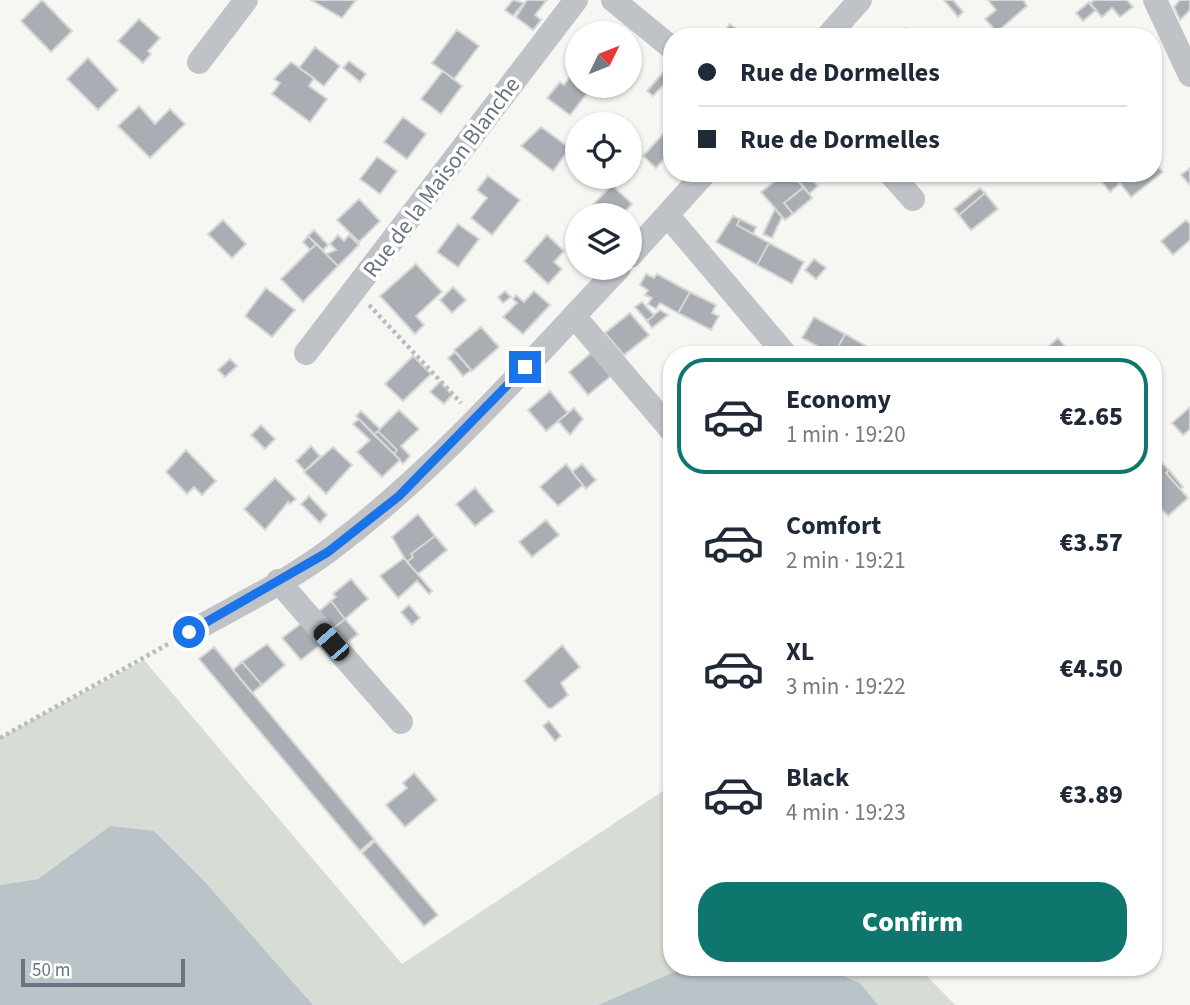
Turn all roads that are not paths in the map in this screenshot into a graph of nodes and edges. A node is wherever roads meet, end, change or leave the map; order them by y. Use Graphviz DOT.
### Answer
graph roads {
  1 [pos="246,0"];
  2 [pos="576,0"];
  3 [pos="612,0"];
  4 [pos="860,0"];
  5 [pos="1155,0"];
  6 [pos="835,28"];
  7 [pos="663,41"];
  8 [pos="199,62"];
  9 [pos="1190,75"];
  10 [pos="697,182"];
  11 [pos="898,182"];
  12 [pos="913,199"];
  13 [pos="668,216"];
  14 [pos="642,244"];
  15 [pos="608,280"];
  16 [pos="574,316"];
  17 [pos="778,346"];
  18 [pos="306,353"];
  19 [pos="663,420"];
  20 [pos="278,581"];
  21 [pos="189,632"];
  22 [pos="401,722"];
  1 -- 8 [label="street"];
  2 -- 18 [label="street, Rue de la Maison Blanche"];
  3 -- 7 [label="street"];
  4 -- 6 [label="street"];
  5 -- 9 [label="street"];
  10 -- 13 [label="street"];
  11 -- 12 [label="street"];
  13 -- 14 [label="street"];
  13 -- 17 [label="street"];
  15 -- 16 [label="street"];
  16 -- 19 [label="street"];
  16 -- 20 [label="street"];
  20 -- 21 [label="street"];
  20 -- 22 [label="street"];
}
